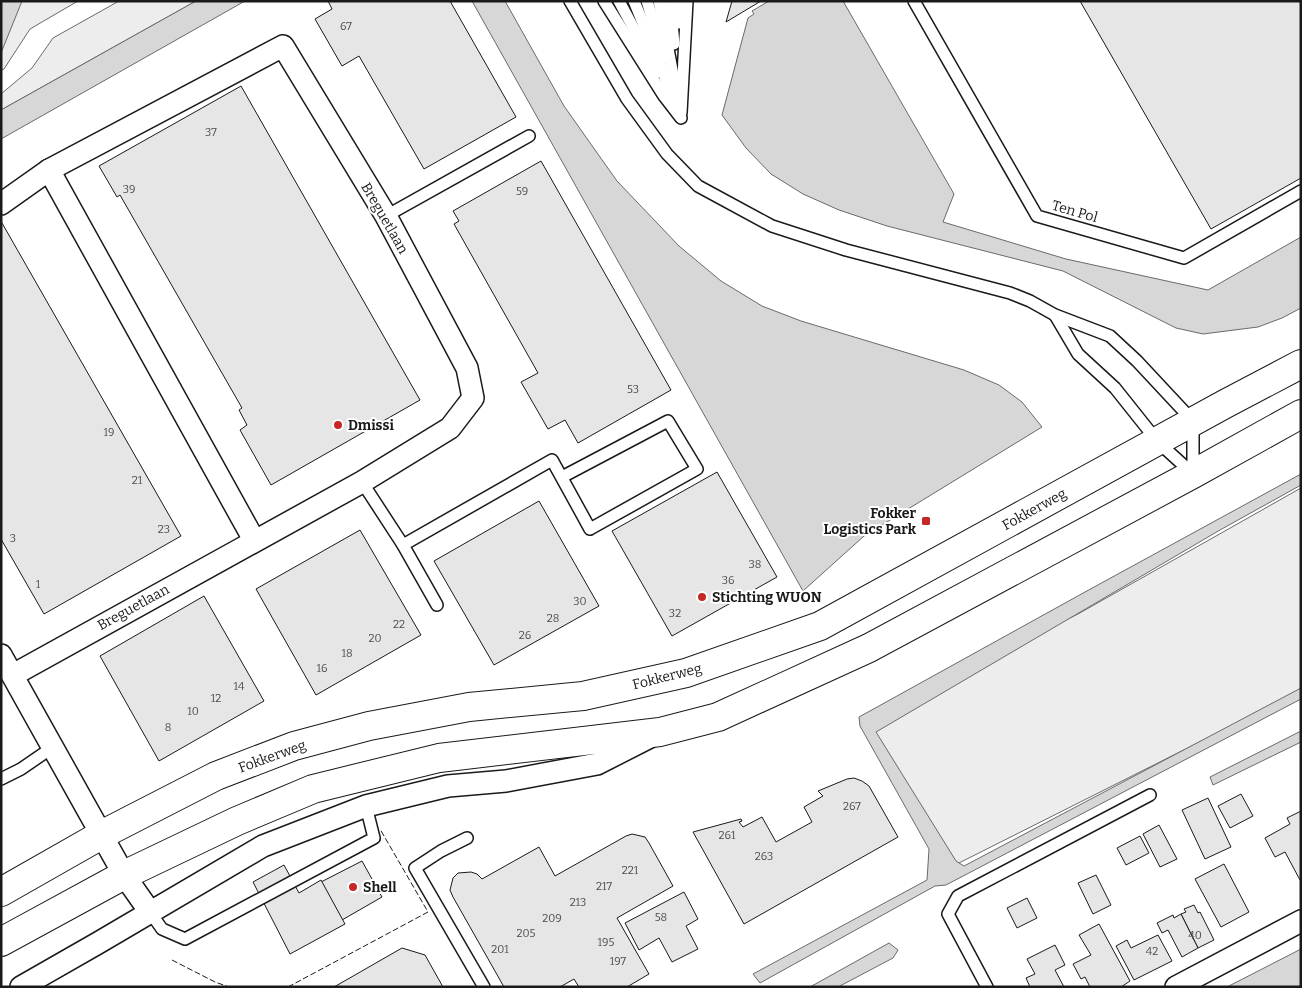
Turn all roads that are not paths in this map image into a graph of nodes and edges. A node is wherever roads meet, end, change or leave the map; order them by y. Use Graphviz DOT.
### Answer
graph roads {
  1 [pos="570,1"];
  2 [pos="604,1"];
  3 [pos="619,1"];
  4 [pos="634,1"];
  5 [pos="647,1"];
  6 [pos="659,1"];
  7 [pos="670,1"];
  8 [pos="679,1"];
  9 [pos="688,1"];
  10 [pos="914,1"];
  11 [pos="681,118"];
  12 [pos="529,136"];
  13 [pos="49,170"];
  14 [pos="1301,191"];
  15 [pos="1,204"];
  16 [pos="386,216"];
  17 [pos="1055,315"];
  18 [pos="1301,364"];
  19 [pos="1301,414"];
  20 [pos="1193,421"];
  21 [pos="1158,442"];
  22 [pos="1193,474"];
  23 [pos="562,477"];
  24 [pos="362,482"];
  25 [pos="254,540"];
  26 [pos="403,545"];
  27 [pos="437,606"];
  28 [pos="1,655"];
  29 [pos="13,675"];
  30 [pos="660,732"];
  31 [pos="53,747"];
  32 [pos="1,779"];
  33 [pos="1150,795"];
  34 [pos="366,806"];
  35 [pos="103,834"];
  36 [pos="467,838"];
  37 [pos="124,875"];
  38 [pos="1,892"];
  39 [pos="150,912"];
  40 [pos="1301,921"];
  41 [pos="1,942"];
  42 [pos="21,987"];
  43 [pos="484,987"];
  44 [pos="987,987"];
  45 [pos="1176,987"];
  1 -- 17 [label="lane"];
  2 -- 11 [label="lane"];
  3 -- 11 [label="lane"];
  4 -- 11 [label="lane"];
  5 -- 11 [label="lane"];
  6 -- 11 [label="lane"];
  7 -- 11 [label="lane"];
  8 -- 11 [label="lane"];
  9 -- 11 [label="lane"];
  10 -- 14 [label="lane, Ten Pol"];
  12 -- 16 [label="lane"];
  13 -- 15 [label="street, Breguetlaan"];
  13 -- 16 [label="street, Breguetlaan"];
  13 -- 25 [label="street"];
  16 -- 24 [label="street, Breguetlaan"];
  17 -- 20 [label="lane"];
  17 -- 21 [label="lane"];
  18 -- 20 [label="main road, Fokkerweg"];
  19 -- 22 [label="main road"];
  20 -- 21 [label="main road, Fokkerweg"];
  20 -- 22 [label="lane"];
  21 -- 22 [label="lane"];
  21 -- 35 [label="main road, Fokkerweg"];
  22 -- 30 [label="main road"];
  23 -- 23 [label="lane"];
  23 -- 26 [label="lane"];
  24 -- 25 [label="street, Breguetlaan"];
  24 -- 26 [label="lane"];
  25 -- 29 [label="street, Breguetlaan"];
  26 -- 27 [label="lane"];
  28 -- 29 [label="street"];
  29 -- 31 [label="street"];
  30 -- 34 [label="street"];
  30 -- 37 [label="main road"];
  31 -- 32 [label="lane"];
  31 -- 35 [label="street"];
  33 -- 44 [label="lane"];
  34 -- 39 [label="street"];
  34 -- 39 [label="lane"];
  35 -- 37 [label="street"];
  35 -- 38 [label="main road, Fokkerweg"];
  36 -- 43 [label="lane"];
  37 -- 39 [label="street"];
  37 -- 41 [label="main road"];
  39 -- 42 [label="street"];
  40 -- 45 [label="street"];
}
